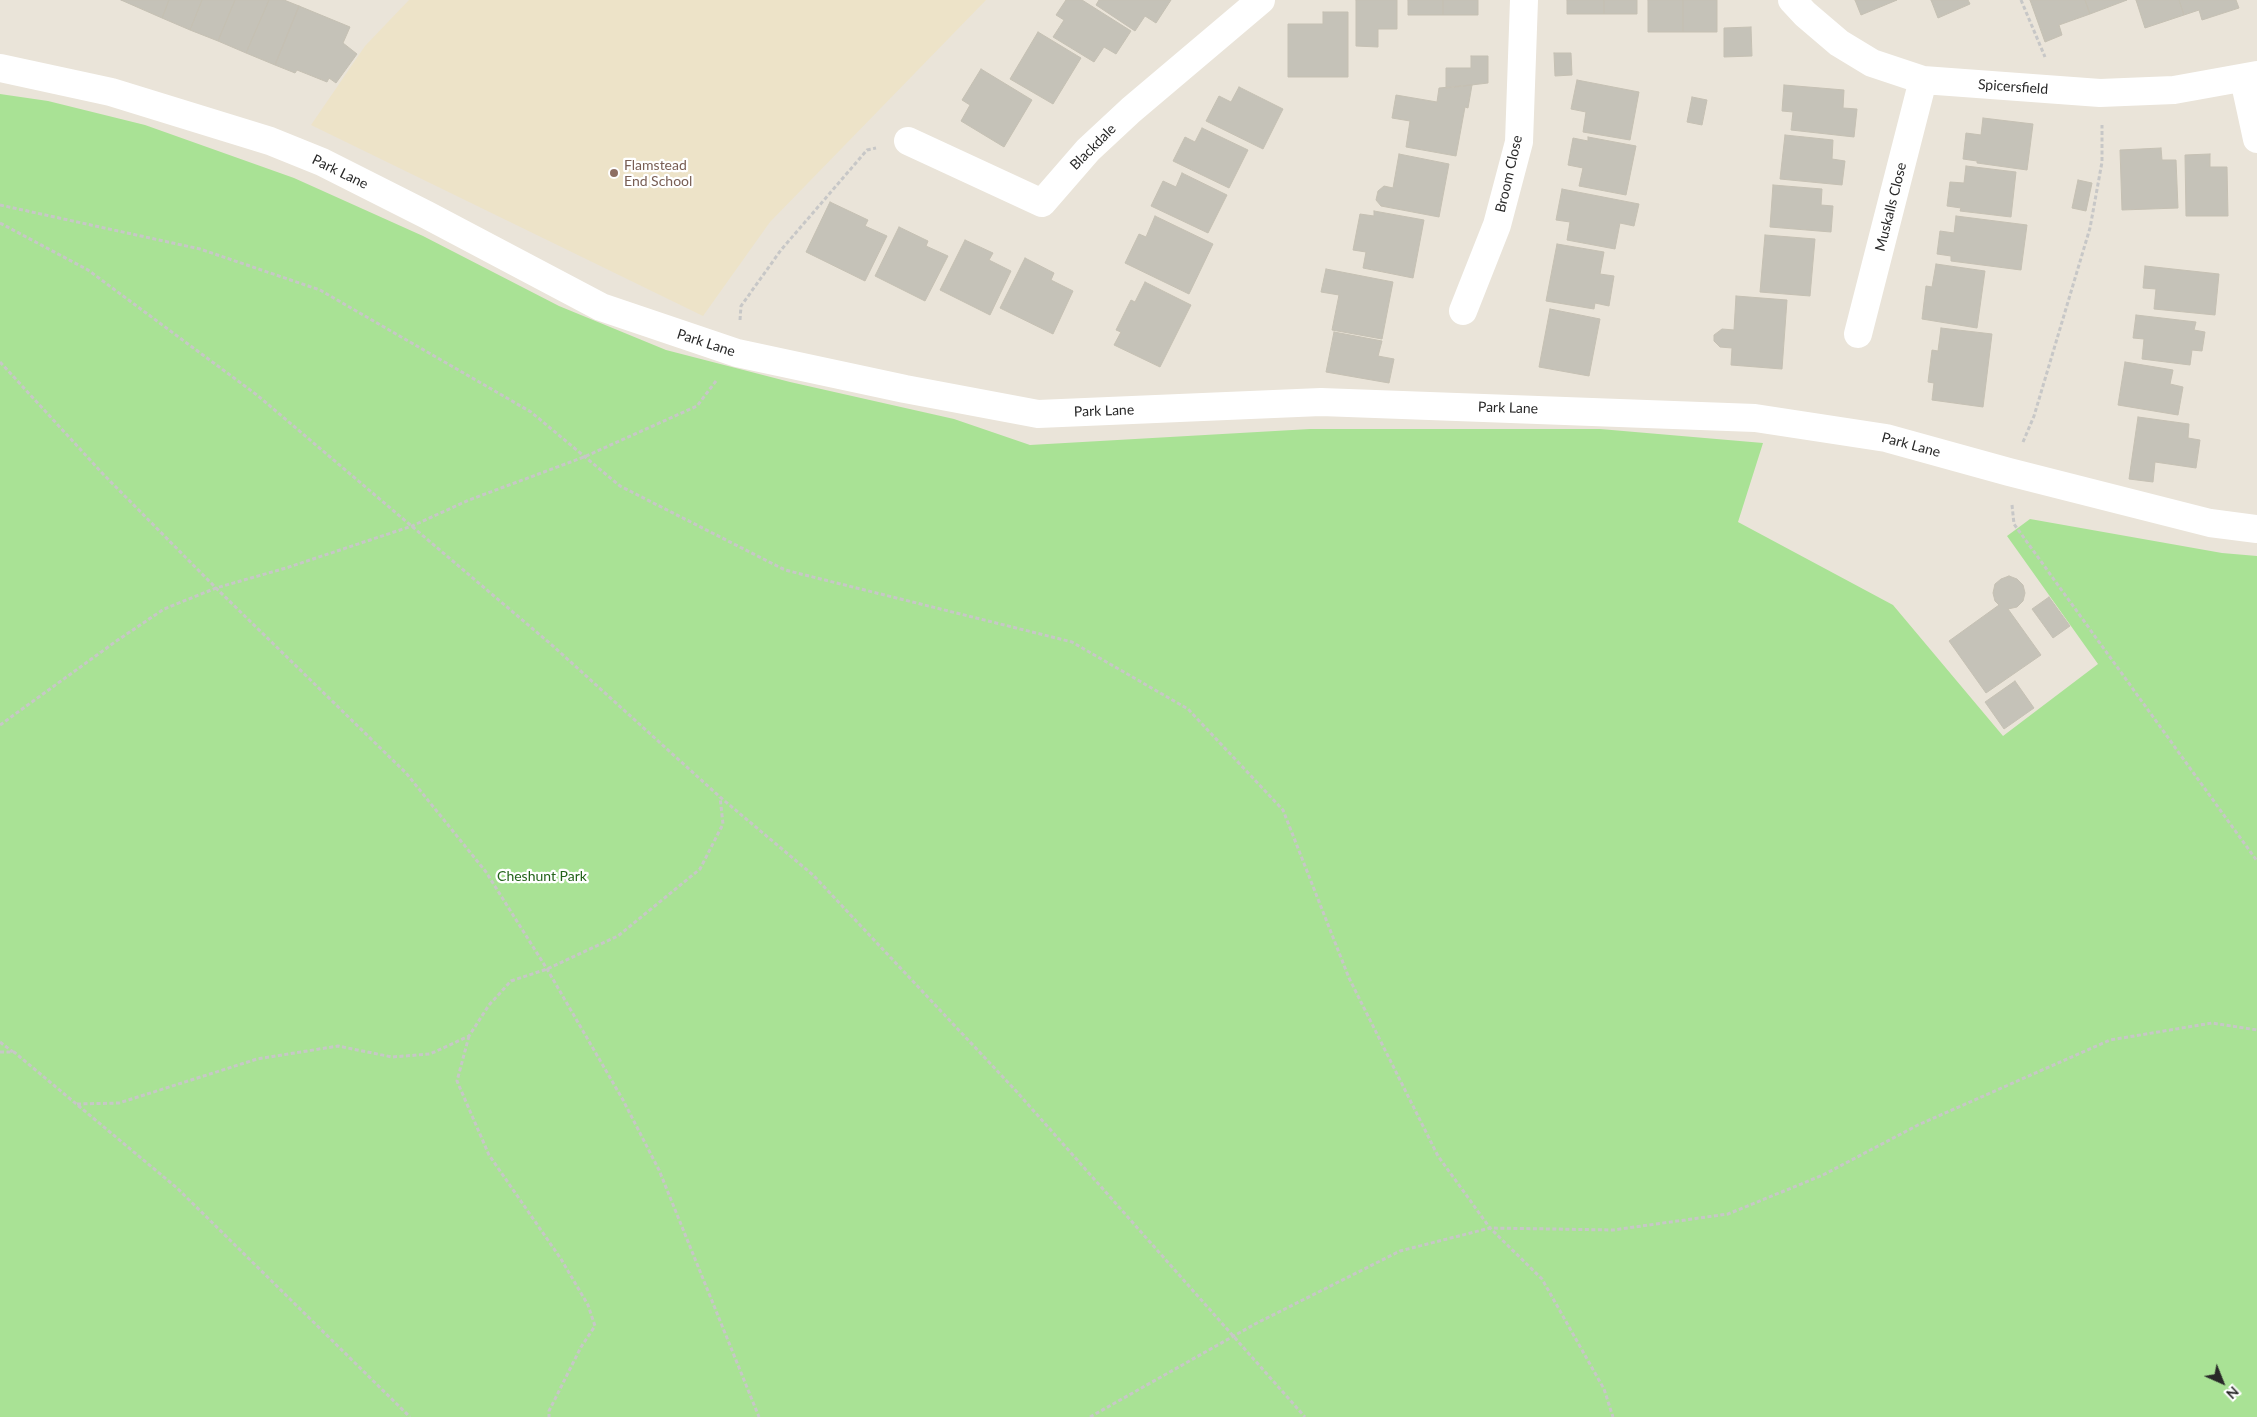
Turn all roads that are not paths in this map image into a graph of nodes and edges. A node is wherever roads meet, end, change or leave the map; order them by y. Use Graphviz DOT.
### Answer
graph roads {
  1 [pos="1261,0"];
  2 [pos="1524,0"];
  3 [pos="1792,0"];
  4 [pos="0,68"];
  5 [pos="2250,77"];
  6 [pos="1923,80"];
  7 [pos="2257,139"];
  8 [pos="908,140"];
  9 [pos="1463,311"];
  10 [pos="1858,334"];
  11 [pos="2257,529"];
  1 -- 8 [label="street, Blackdale"];
  2 -- 9 [label="street, Broom Close"];
  3 -- 6 [label="street, Spicersfield"];
  4 -- 11 [label="street, Park Lane"];
  5 -- 6 [label="street, Spicersfield"];
  5 -- 7 [label="street"];
  6 -- 10 [label="street, Muskalls Close"];
}
